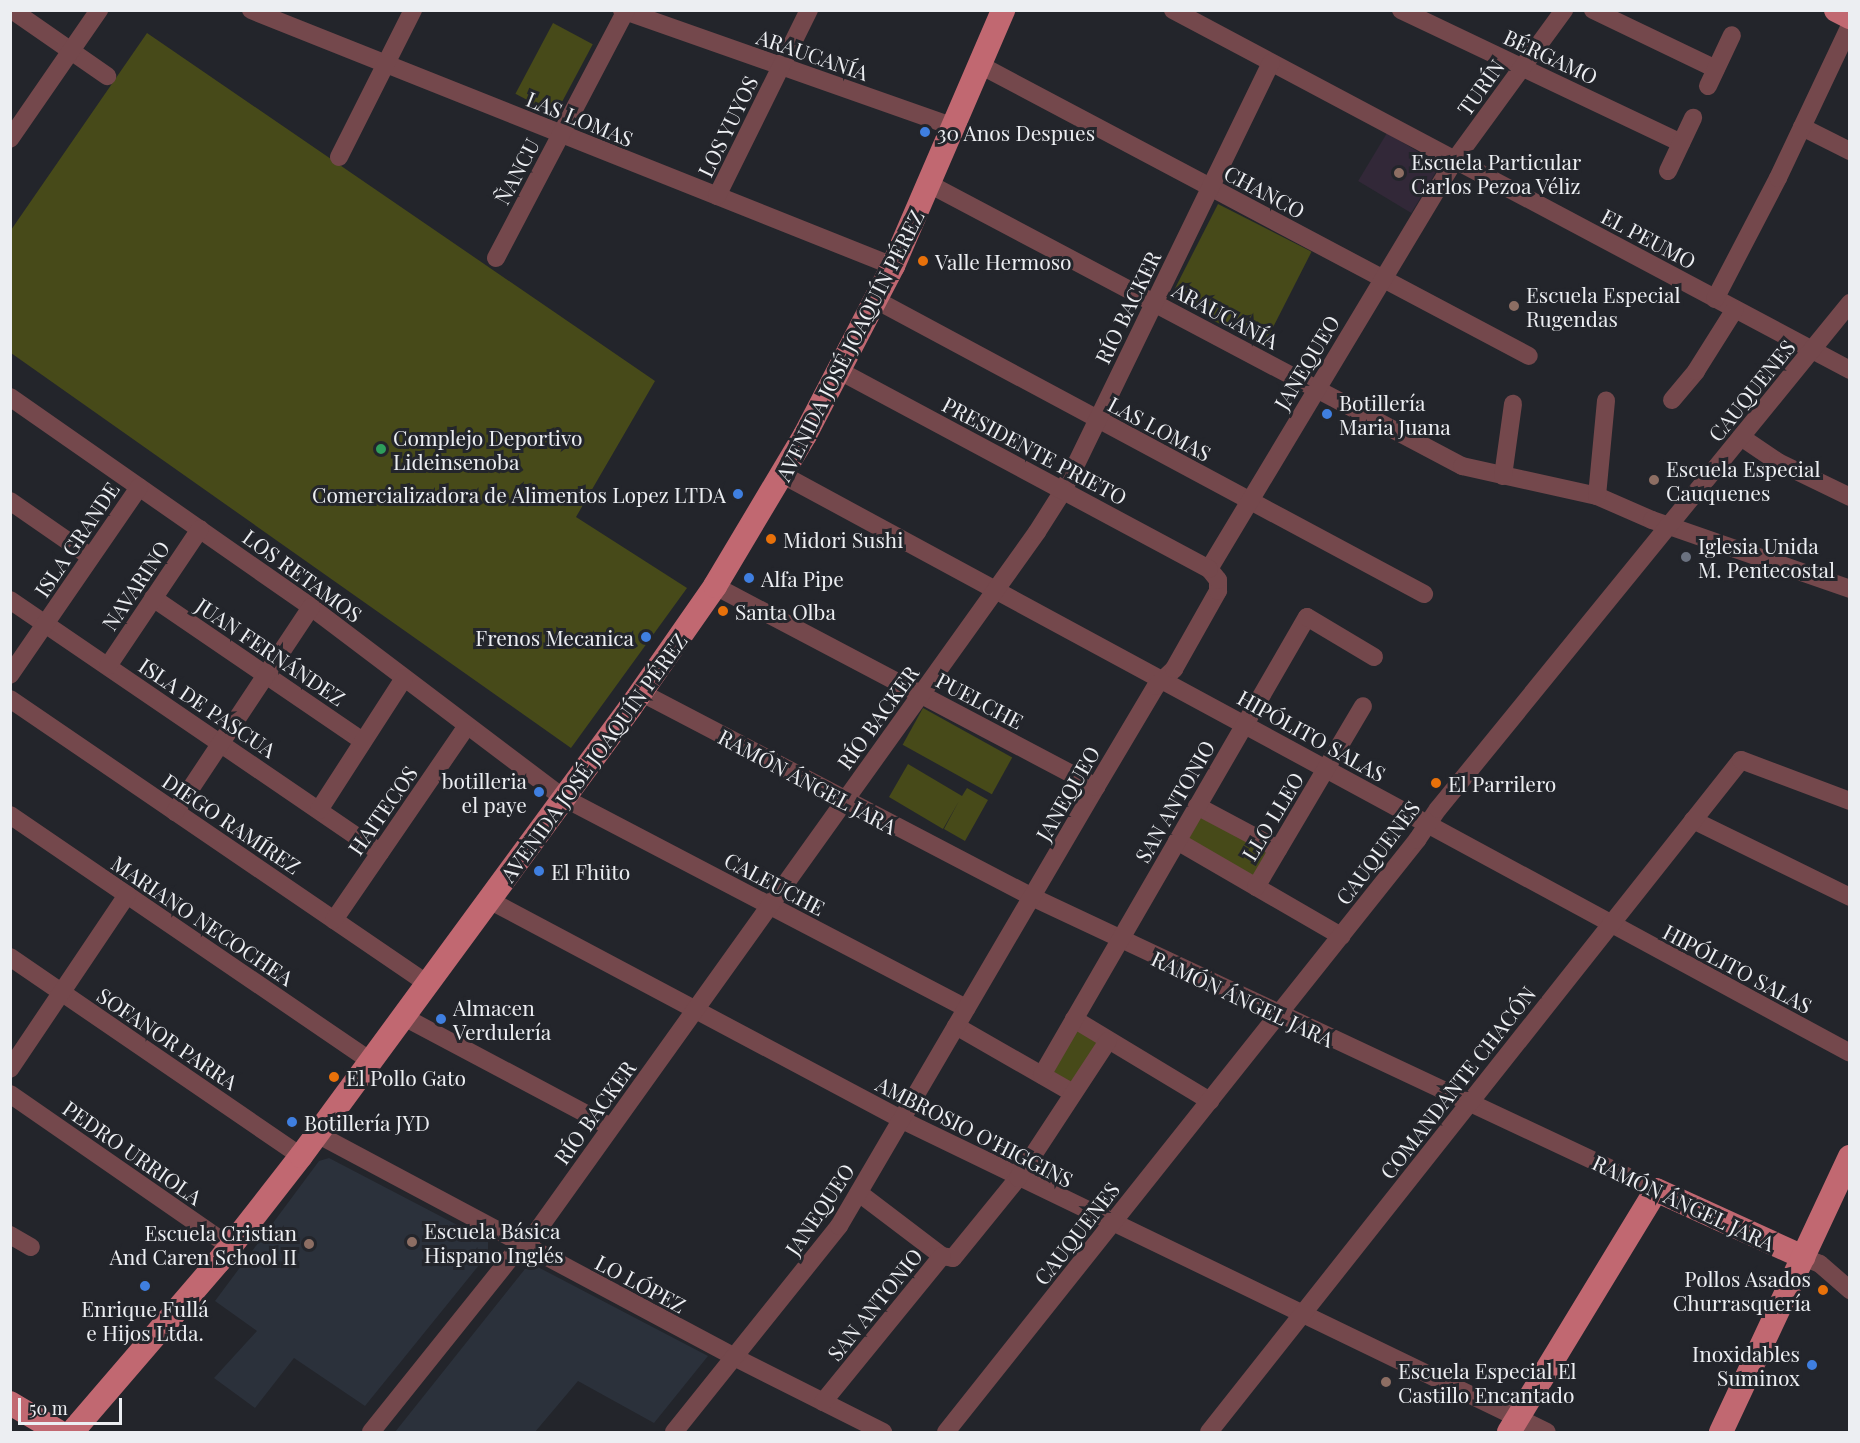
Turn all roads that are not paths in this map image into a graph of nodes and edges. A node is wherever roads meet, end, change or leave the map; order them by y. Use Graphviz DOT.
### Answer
graph roads {
  1 [pos="12,10"];
  2 [pos="99,10"];
  3 [pos="251,10"];
  4 [pos="413,10"];
  5 [pos="809,10"];
  6 [pos="1003,10"];
  7 [pos="1173,10"];
  8 [pos="1401,10"];
  9 [pos="1564,10"];
  10 [pos="1593,10"];
  11 [pos="1836,10"];
  12 [pos="625,11"];
  13 [pos="1850,16"];
  14 [pos="1850,26"];
  15 [pos="1732,35"];
  16 [pos="71,51"];
  17 [pos="1271,63"];
  18 [pos="386,64"];
  19 [pos="980,65"];
  20 [pos="781,66"];
  21 [pos="1522,68"];
  22 [pos="1716,69"];
  23 [pos="108,76"];
  24 [pos="1708,86"];
  25 [pos="1693,118"];
  26 [pos="1802,127"];
  27 [pos="954,128"];
  28 [pos="561,134"];
  29 [pos="10,139"];
  30 [pos="1681,143"];
  31 [pos="1850,151"];
  32 [pos="339,157"];
  33 [pos="1454,161"];
  34 [pos="1668,171"];
  35 [pos="931,184"];
  36 [pos="1211,187"];
  37 [pos="717,196"];
  38 [pos="496,258"];
  39 [pos="893,266"];
  40 [pos="1383,279"];
  41 [pos="1715,299"];
  42 [pos="876,300"];
  43 [pos="1154,303"];
  44 [pos="1850,303"];
  45 [pos="1735,309"];
  46 [pos="1812,350"];
  47 [pos="1529,356"];
  48 [pos="1850,370"];
  49 [pos="840,371"];
  50 [pos="1316,389"];
  51 [pos="10,397"];
  52 [pos="1606,400"];
  53 [pos="1671,400"];
  54 [pos="1513,404"];
  55 [pos="1098,420"];
  56 [pos="1741,437"];
  57 [pos="783,476"];
  58 [pos="1503,476"];
  59 [pos="139,487"];
  60 [pos="1063,491"];
  61 [pos="1597,496"];
  62 [pos="1850,497"];
  63 [pos="10,501"];
  64 [pos="1249,501"];
  65 [pos="1669,526"];
  66 [pos="200,529"];
  67 [pos="92,556"];
  68 [pos="1209,569"];
  69 [pos="715,586"];
  70 [pos="995,589"];
  71 [pos="1850,589"];
  72 [pos="1424,594"];
  73 [pos="153,598"];
  74 [pos="10,600"];
  75 [pos="311,608"];
  76 [pos="46,624"];
  77 [pos="1374,657"];
  78 [pos="108,666"];
  79 [pos="10,675"];
  80 [pos="266,675"];
  81 [pos="404,678"];
  82 [pos="1163,679"];
  83 [pos="642,693"];
  84 [pos="921,695"];
  85 [pos="10,699"];
  86 [pos="1363,706"];
  87 [pos="1245,723"];
  88 [pos="467,726"];
  89 [pos="363,741"];
  90 [pos="221,743"];
  91 [pos="1326,768"];
  92 [pos="1096,787"];
  93 [pos="564,798"];
  94 [pos="845,800"];
  95 [pos="1850,801"];
  96 [pos="1197,806"];
  97 [pos="319,810"];
  98 [pos="176,812"];
  99 [pos="10,815"];
  100 [pos="1693,820"];
  101 [pos="1427,825"];
  102 [pos="1177,841"];
  103 [pos="1278,849"];
  104 [pos="380,852"];
  105 [pos="1256,887"];
  106 [pos="127,895"];
  107 [pos="1032,897"];
  108 [pos="1850,897"];
  109 [pos="489,900"];
  110 [pos="769,906"];
  111 [pos="334,920"];
  112 [pos="1611,925"];
  113 [pos="1341,936"];
  114 [pos="1120,939"];
  115 [pos="10,957"];
  116 [pos="428,984"];
  117 [pos="62,992"];
  118 [pos="966,1008"];
  119 [pos="695,1010"];
  120 [pos="1278,1015"];
  121 [pos="404,1017"];
  122 [pos="1074,1019"];
  123 [pos="956,1026"];
  124 [pos="1108,1041"];
  125 [pos="1850,1053"];
  126 [pos="371,1061"];
  127 [pos="10,1069"];
  128 [pos="1042,1075"];
  129 [pos="1073,1093"];
  130 [pos="10,1094"];
  131 [pos="1210,1101"];
  132 [pos="1469,1104"];
  133 [pos="902,1120"];
  134 [pos="611,1127"];
  135 [pos="317,1134"];
  136 [pos="301,1156"];
  137 [pos="1850,1157"];
  138 [pos="1018,1178"];
  139 [pos="1656,1190"];
  140 [pos="859,1193"];
  141 [pos="1112,1224"];
  142 [pos="10,1235"];
  143 [pos="524,1246"];
  144 [pos="31,1247"];
  145 [pos="231,1247"];
  146 [pos="942,1256"];
  147 [pos="1803,1257"];
  148 [pos="1850,1290"];
  149 [pos="1302,1315"];
  150 [pos="734,1357"];
  151 [pos="823,1402"];
  152 [pos="10,1403"];
  153 [pos="1513,1425"];
  154 [pos="59,1432"];
  155 [pos="72,1432"];
  156 [pos="371,1432"];
  157 [pos="674,1432"];
  158 [pos="883,1432"];
  159 [pos="946,1432"];
  160 [pos="1209,1432"];
  161 [pos="1547,1432"];
  162 [pos="1721,1432"];
  1 -- 16 [label="street"];
  2 -- 16 [label="street"];
  3 -- 18 [label="street, LAS LOMAS"];
  4 -- 18 [label="street"];
  5 -- 20 [label="street, LOS YUYOS"];
  6 -- 19 [label="main road, AVENIDA JOSÉ JOAQUÍN PÉREZ"];
  7 -- 17 [label="street, EL PEUMO"];
  8 -- 21 [label="street, BÉRGAMO"];
  9 -- 21 [label="street, TURÍN"];
  10 -- 22 [label="street"];
  11 -- 13 [label="main road"];
  12 -- 20 [label="street, ARAUCANÍA"];
  12 -- 28 [label="street, ÑANCU"];
  14 -- 26 [label="street"];
  15 -- 22 [label="street"];
  16 -- 23 [label="street"];
  16 -- 29 [label="street"];
  17 -- 33 [label="street, EL PEUMO"];
  17 -- 36 [label="street, RÍO BACKER"];
  18 -- 28 [label="street, LAS LOMAS"];
  18 -- 32 [label="street"];
  19 -- 27 [label="main road, AVENIDA JOSÉ JOAQUÍN PÉREZ"];
  19 -- 36 [label="street, CHANCO"];
  20 -- 27 [label="street, ARAUCANÍA"];
  20 -- 37 [label="street, LOS YUYOS"];
  21 -- 30 [label="street, BÉRGAMO"];
  21 -- 33 [label="street, TURÍN"];
  22 -- 24 [label="street"];
  25 -- 30 [label="street"];
  26 -- 31 [label="street"];
  26 -- 41 [label="street"];
  27 -- 35 [label="main road, AVENIDA JOSÉ JOAQUÍN PÉREZ"];
  28 -- 37 [label="street, LAS LOMAS"];
  28 -- 38 [label="street, ÑANCU"];
  30 -- 34 [label="street"];
  33 -- 40 [label="street, JANEQUEO"];
  33 -- 41 [label="street, EL PEUMO"];
  35 -- 39 [label="main road, AVENIDA JOSÉ JOAQUÍN PÉREZ"];
  35 -- 43 [label="street, ARAUCANÍA"];
  36 -- 40 [label="street, CHANCO"];
  36 -- 43 [label="street, RÍO BACKER"];
  37 -- 39 [label="street, LAS LOMAS"];
  39 -- 42 [label="main road, AVENIDA JOSÉ JOAQUÍN PÉREZ"];
  40 -- 47 [label="street, CHANCO"];
  40 -- 50 [label="street, JANEQUEO"];
  41 -- 45 [label="street, EL PEUMO"];
  42 -- 49 [label="main road, AVENIDA JOSÉ JOAQUÍN PÉREZ"];
  42 -- 55 [label="street, LAS LOMAS"];
  43 -- 50 [label="street, ARAUCANÍA"];
  43 -- 55 [label="street, RÍO BACKER"];
  44 -- 46 [label="street, CAUQUENES"];
  45 -- 46 [label="street, EL PEUMO"];
  45 -- 53 [label="street"];
  46 -- 48 [label="street, EL PEUMO"];
  46 -- 56 [label="street, CAUQUENES"];
  49 -- 57 [label="main road, AVENIDA JOSÉ JOAQUÍN PÉREZ"];
  49 -- 60 [label="street, PRESIDENTE PRIETO"];
  50 -- 58 [label="street, ARAUCANÍA"];
  50 -- 64 [label="street, JANEQUEO"];
  51 -- 59 [label="street, LOS RETAMOS"];
  52 -- 61 [label="street"];
  54 -- 58 [label="street"];
  55 -- 60 [label="street, RÍO BACKER"];
  55 -- 64 [label="street, LAS LOMAS"];
  56 -- 62 [label="street"];
  56 -- 65 [label="street, CAUQUENES"];
  57 -- 69 [label="main road, AVENIDA JOSÉ JOAQUÍN PÉREZ"];
  57 -- 70 [label="street, HIPÓLITO SALAS"];
  58 -- 61 [label="street, ARAUCANÍA"];
  59 -- 66 [label="street, LOS RETAMOS"];
  59 -- 67 [label="street, ISLA GRANDE"];
  60 -- 68 [label="street, PRESIDENTE PRIETO"];
  60 -- 70 [label="street, RÍO BACKER"];
  61 -- 65 [label="street, ARAUCANÍA"];
  63 -- 67 [label="street"];
  64 -- 68 [label="street, JANEQUEO"];
  64 -- 72 [label="street, LAS LOMAS"];
  65 -- 71 [label="street, ARAUCANÍA"];
  65 -- 101 [label="street, CAUQUENES"];
  66 -- 73 [label="street, NAVARINO"];
  66 -- 75 [label="street, LOS RETAMOS"];
  67 -- 76 [label="street, ISLA GRANDE"];
  68 -- 82 [label="street, JANEQUEO"];
  69 -- 83 [label="main road, AVENIDA JOSÉ JOAQUÍN PÉREZ"];
  69 -- 84 [label="street, PUELCHE"];
  70 -- 82 [label="street, HIPÓLITO SALAS"];
  70 -- 84 [label="street, RÍO BACKER"];
  73 -- 78 [label="street, NAVARINO"];
  73 -- 80 [label="street, JUAN FERNÁNDEZ"];
  74 -- 76 [label="street, ISLA DE PASCUA"];
  75 -- 80 [label="street"];
  75 -- 81 [label="street, LOS RETAMOS"];
  76 -- 78 [label="street, ISLA DE PASCUA"];
  76 -- 79 [label="street, ISLA GRANDE"];
  77 -- 87 [label="street, SAN ANTONIO"];
  78 -- 90 [label="street, ISLA DE PASCUA"];
  80 -- 89 [label="street, JUAN FERNÁNDEZ"];
  80 -- 90 [label="street"];
  81 -- 88 [label="street, LOS RETAMOS"];
  81 -- 89 [label="street"];
  82 -- 87 [label="street, HIPÓLITO SALAS"];
  82 -- 92 [label="street, JANEQUEO"];
  83 -- 93 [label="main road, AVENIDA JOSÉ JOAQUÍN PÉREZ"];
  83 -- 94 [label="street, RAMÓN ÁNGEL JARA"];
  84 -- 92 [label="street, PUELCHE"];
  84 -- 94 [label="street, RÍO BACKER"];
  85 -- 98 [label="street, DIEGO RAMÍREZ"];
  86 -- 91 [label="street, LLO LLEO"];
  87 -- 91 [label="street, HIPÓLITO SALAS"];
  87 -- 96 [label="street, SAN ANTONIO"];
  88 -- 93 [label="street, LOS RETAMOS"];
  88 -- 104 [label="street, HAITECOS"];
  89 -- 97 [label="street"];
  90 -- 97 [label="street, ISLA DE PASCUA"];
  90 -- 98 [label="street"];
  91 -- 101 [label="street, HIPÓLITO SALAS"];
  91 -- 103 [label="street, LLO LLEO"];
  92 -- 107 [label="street, JANEQUEO"];
  93 -- 109 [label="main road, AVENIDA JOSÉ JOAQUÍN PÉREZ"];
  93 -- 110 [label="street, CALEUCHE"];
  94 -- 107 [label="street, RAMÓN ÁNGEL JARA"];
  94 -- 110 [label="street, RÍO BACKER"];
  95 -- 100 [label="street, COMANDANTE CHACÓN"];
  96 -- 102 [label="street, SAN ANTONIO"];
  96 -- 103 [label="street"];
  97 -- 104 [label="street, ISLA DE PASCUA"];
  98 -- 111 [label="street, DIEGO RAMÍREZ"];
  99 -- 106 [label="street, MARIANO NECOCHEA"];
  100 -- 108 [label="street"];
  100 -- 112 [label="street, COMANDANTE CHACÓN"];
  101 -- 112 [label="street, HIPÓLITO SALAS"];
  101 -- 113 [label="street, CAUQUENES"];
  102 -- 105 [label="street"];
  102 -- 114 [label="street, SAN ANTONIO"];
  103 -- 105 [label="street, LLO LLEO"];
  104 -- 111 [label="street, HAITECOS"];
  105 -- 113 [label="street"];
  106 -- 117 [label="street"];
  106 -- 126 [label="street, MARIANO NECOCHEA"];
  107 -- 114 [label="street, RAMÓN ÁNGEL JARA"];
  107 -- 118 [label="street, JANEQUEO"];
  109 -- 116 [label="main road, AVENIDA JOSÉ JOAQUÍN PÉREZ"];
  109 -- 119 [label="street, AMBROSIO O'HIGGINS"];
  110 -- 118 [label="street, CALEUCHE"];
  110 -- 119 [label="street, RÍO BACKER"];
  111 -- 116 [label="street, DIEGO RAMÍREZ"];
  112 -- 125 [label="street, HIPÓLITO SALAS"];
  112 -- 132 [label="street, COMANDANTE CHACÓN"];
  113 -- 120 [label="street, CAUQUENES"];
  114 -- 120 [label="street, RAMÓN ÁNGEL JARA"];
  114 -- 122 [label="street, SAN ANTONIO"];
  115 -- 117 [label="street, SOFANOR PARRA"];
  116 -- 121 [label="main road, AVENIDA JOSÉ JOAQUÍN PÉREZ"];
  117 -- 127 [label="street"];
  117 -- 136 [label="street, SOFANOR PARRA"];
  118 -- 123 [label="street, JANEQUEO"];
  119 -- 133 [label="street, AMBROSIO O'HIGGINS"];
  119 -- 134 [label="street, RÍO BACKER"];
  120 -- 131 [label="street, CAUQUENES"];
  120 -- 132 [label="street, RAMÓN ÁNGEL JARA"];
  121 -- 126 [label="main road, AVENIDA JOSÉ JOAQUÍN PÉREZ"];
  121 -- 134 [label="street"];
  122 -- 124 [label="street"];
  122 -- 128 [label="street, SAN ANTONIO"];
  123 -- 128 [label="street"];
  123 -- 133 [label="street, JANEQUEO"];
  124 -- 129 [label="street, SAN ANTONIO"];
  124 -- 131 [label="street"];
  126 -- 135 [label="main road, AVENIDA JOSÉ JOAQUÍN PÉREZ"];
  128 -- 129 [label="street"];
  129 -- 138 [label="street, SAN ANTONIO"];
  130 -- 145 [label="street, PEDRO URRIOLA"];
  131 -- 141 [label="street, CAUQUENES"];
  132 -- 139 [label="street, RAMÓN ÁNGEL JARA"];
  132 -- 149 [label="street, COMANDANTE CHACÓN"];
  133 -- 138 [label="street, AMBROSIO O'HIGGINS"];
  133 -- 140 [label="street, JANEQUEO"];
  134 -- 143 [label="street, RÍO BACKER"];
  135 -- 136 [label="main road, AVENIDA JOSÉ JOAQUÍN PÉREZ"];
  135 -- 143 [label="street, LO LÓPEZ"];
  136 -- 145 [label="main road, AVENIDA JOSÉ JOAQUÍN PÉREZ"];
  137 -- 147 [label="main road"];
  138 -- 141 [label="street, AMBROSIO O'HIGGINS"];
  138 -- 146 [label="street, SAN ANTONIO"];
  139 -- 147 [label="main road, RAMÓN ÁNGEL JARA"];
  139 -- 153 [label="main road"];
  140 -- 146 [label="street"];
  140 -- 150 [label="street, JANEQUEO"];
  141 -- 149 [label="street, AMBROSIO O'HIGGINS"];
  141 -- 159 [label="street, CAUQUENES"];
  142 -- 144 [label="street"];
  143 -- 150 [label="street, LO LÓPEZ"];
  143 -- 156 [label="street, RÍO BACKER"];
  145 -- 155 [label="main road, AVENIDA JOSÉ JOAQUÍN PÉREZ"];
  146 -- 151 [label="street, SAN ANTONIO"];
  147 -- 148 [label="street, RAMÓN ÁNGEL JARA"];
  147 -- 162 [label="main road"];
  149 -- 153 [label="street, AMBROSIO O'HIGGINS"];
  149 -- 160 [label="street, COMANDANTE CHACÓN"];
  150 -- 151 [label="street, LO LÓPEZ"];
  150 -- 157 [label="street, JANEQUEO"];
  151 -- 158 [label="street, LO LÓPEZ"];
  152 -- 154 [label="main road"];
  153 -- 161 [label="street, AMBROSIO O'HIGGINS"];
}
